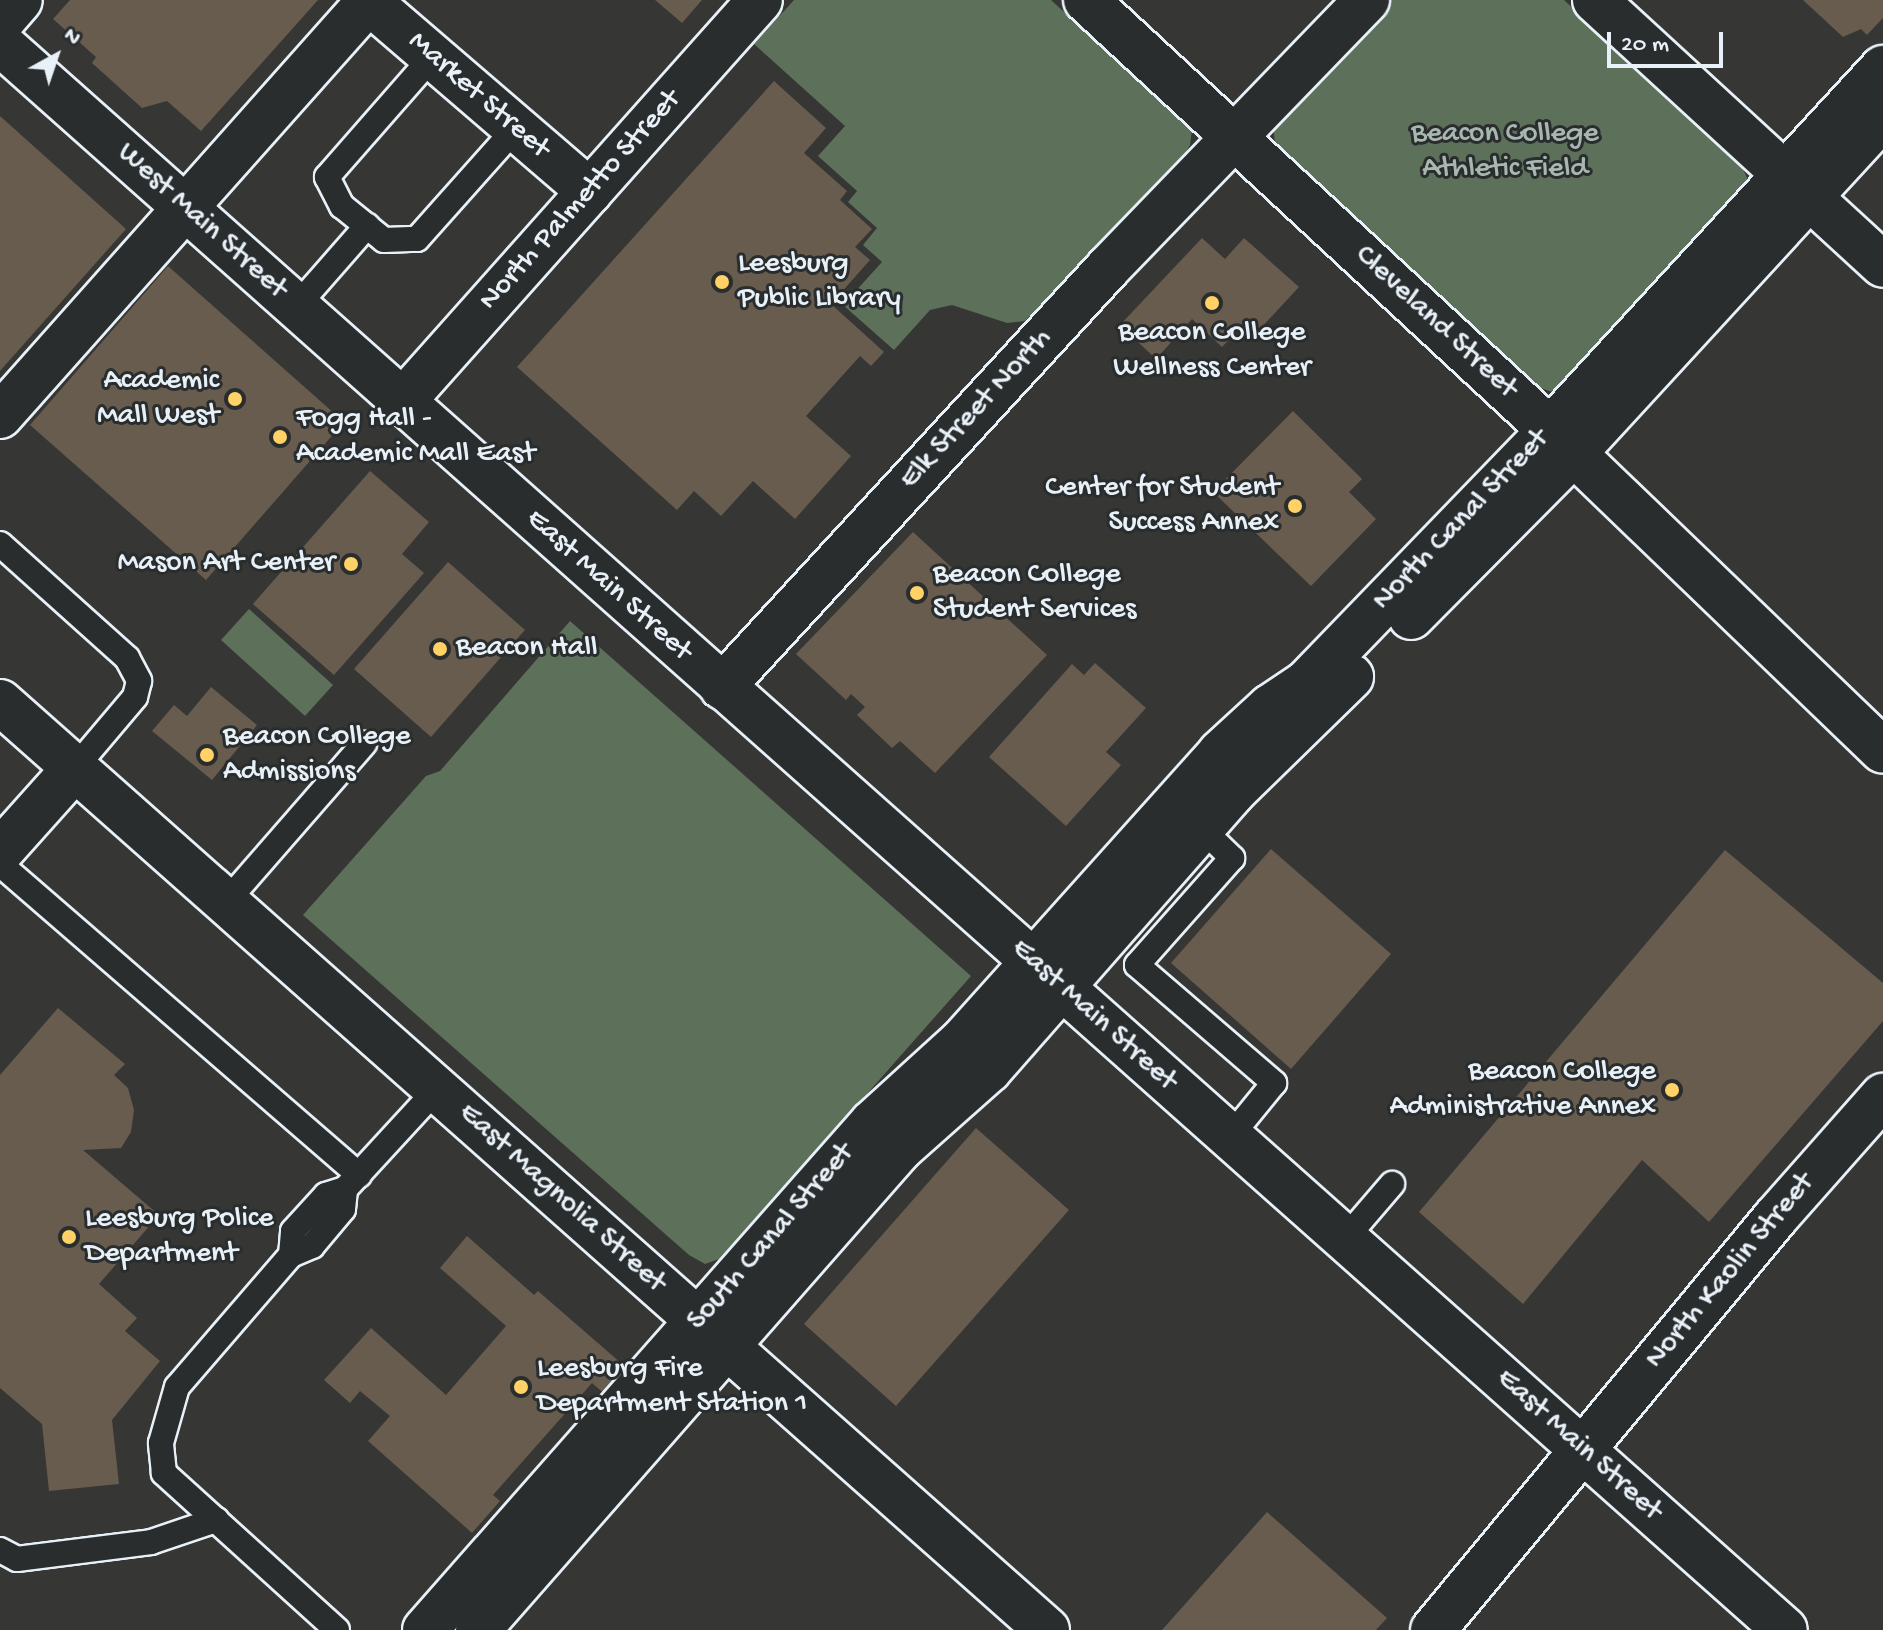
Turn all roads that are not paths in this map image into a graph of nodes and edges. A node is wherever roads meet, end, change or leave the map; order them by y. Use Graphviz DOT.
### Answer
graph roads {
  1 [pos="20,0"];
  2 [pos="760,0"];
  3 [pos="1086,0"];
  4 [pos="1367,0"];
  5 [pos="1595,0"];
  6 [pos="369,1"];
  7 [pos="0,23"];
  8 [pos="0,43"];
  9 [pos="433,56"];
  10 [pos="1883,68"];
  11 [pos="1883,117"];
  12 [pos="516,128"];
  13 [pos="1234,136"];
  14 [pos="1798,184"];
  15 [pos="590,192"];
  16 [pos="185,208"];
  17 [pos="367,226"];
  18 [pos="1883,265"];
  19 [pos="296,307"];
  20 [pos="402,402"];
  21 [pos="0,416"];
  22 [pos="1562,441"];
  23 [pos="0,544"];
  24 [pos="722,687"];
  25 [pos="0,702"];
  26 [pos="364,744"];
  27 [pos="1883,751"];
  28 [pos="75,768"];
  29 [pos="1189,816"];
  30 [pos="0,852"];
  31 [pos="0,864"];
  32 [pos="226,902"];
  33 [pos="1045,974"];
  34 [pos="437,1089"];
  35 [pos="1883,1096"];
  36 [pos="1230,1137"];
  37 [pos="352,1182"];
  38 [pos="1392,1184"];
  39 [pos="1344,1240"];
  40 [pos="713,1333"];
  41 [pos="1582,1450"];
  42 [pos="216,1520"];
  43 [pos="0,1550"];
  44 [pos="1768,1625"];
  45 [pos="337,1630"];
  46 [pos="425,1630"];
  47 [pos="478,1630"];
  48 [pos="1047,1630"];
  49 [pos="1433,1630"];
  1 -- 7 [label="street"];
  2 -- 15 [label="street, North Palmetto Street"];
  3 -- 13 [label="street, Cleveland Street"];
  4 -- 13 [label="street, Elk Street North"];
  5 -- 14 [label="street"];
  6 -- 9 [label="street, Market Street"];
  6 -- 16 [label="street"];
  8 -- 16 [label="street, West Main Street"];
  9 -- 12 [label="street, Market Street"];
  9 -- 17 [label="lane"];
  10 -- 14 [label="street, North Canal Street"];
  11 -- 14 [label="street"];
  12 -- 15 [label="street, Market Street"];
  12 -- 17 [label="lane"];
  13 -- 22 [label="street, Cleveland Street"];
  13 -- 24 [label="street, Elk Street North"];
  14 -- 18 [label="street"];
  14 -- 22 [label="street, North Canal Street"];
  15 -- 20 [label="street, North Palmetto Street"];
  16 -- 19 [label="street, West Main Street"];
  16 -- 21 [label="street"];
  17 -- 19 [label="lane"];
  19 -- 20 [label="street, West Main Street"];
  20 -- 24 [label="street, East Main Street"];
  22 -- 27 [label="street, Cleveland Street"];
  22 -- 29 [label="street, North Canal Street"];
  23 -- 28 [label="lane"];
  24 -- 33 [label="street, East Main Street"];
  25 -- 28 [label="street, East Magnolia Street"];
  26 -- 32 [label="lane"];
  28 -- 30 [label="street"];
  28 -- 32 [label="street, East Magnolia Street"];
  29 -- 33 [label="street, North Canal Street"];
  29 -- 36 [label="lane"];
  31 -- 37 [label="lane"];
  32 -- 34 [label="street, East Magnolia Street"];
  33 -- 36 [label="street, East Main Street"];
  33 -- 40 [label="street, North Canal Street"];
  34 -- 37 [label="lane"];
  34 -- 40 [label="street, East Magnolia Street"];
  35 -- 41 [label="street, North Kaolin Street"];
  36 -- 39 [label="street, East Main Street"];
  37 -- 42 [label="lane"];
  38 -- 39 [label="lane"];
  39 -- 41 [label="street, East Main Street"];
  40 -- 46 [label="street, South Canal Street"];
  40 -- 47 [label="street"];
  40 -- 48 [label="street, East Magnolia Street"];
  41 -- 44 [label="street, East Main Street"];
  41 -- 49 [label="street, North Kaolin Street"];
  42 -- 43 [label="lane"];
  42 -- 45 [label="lane"];
}
